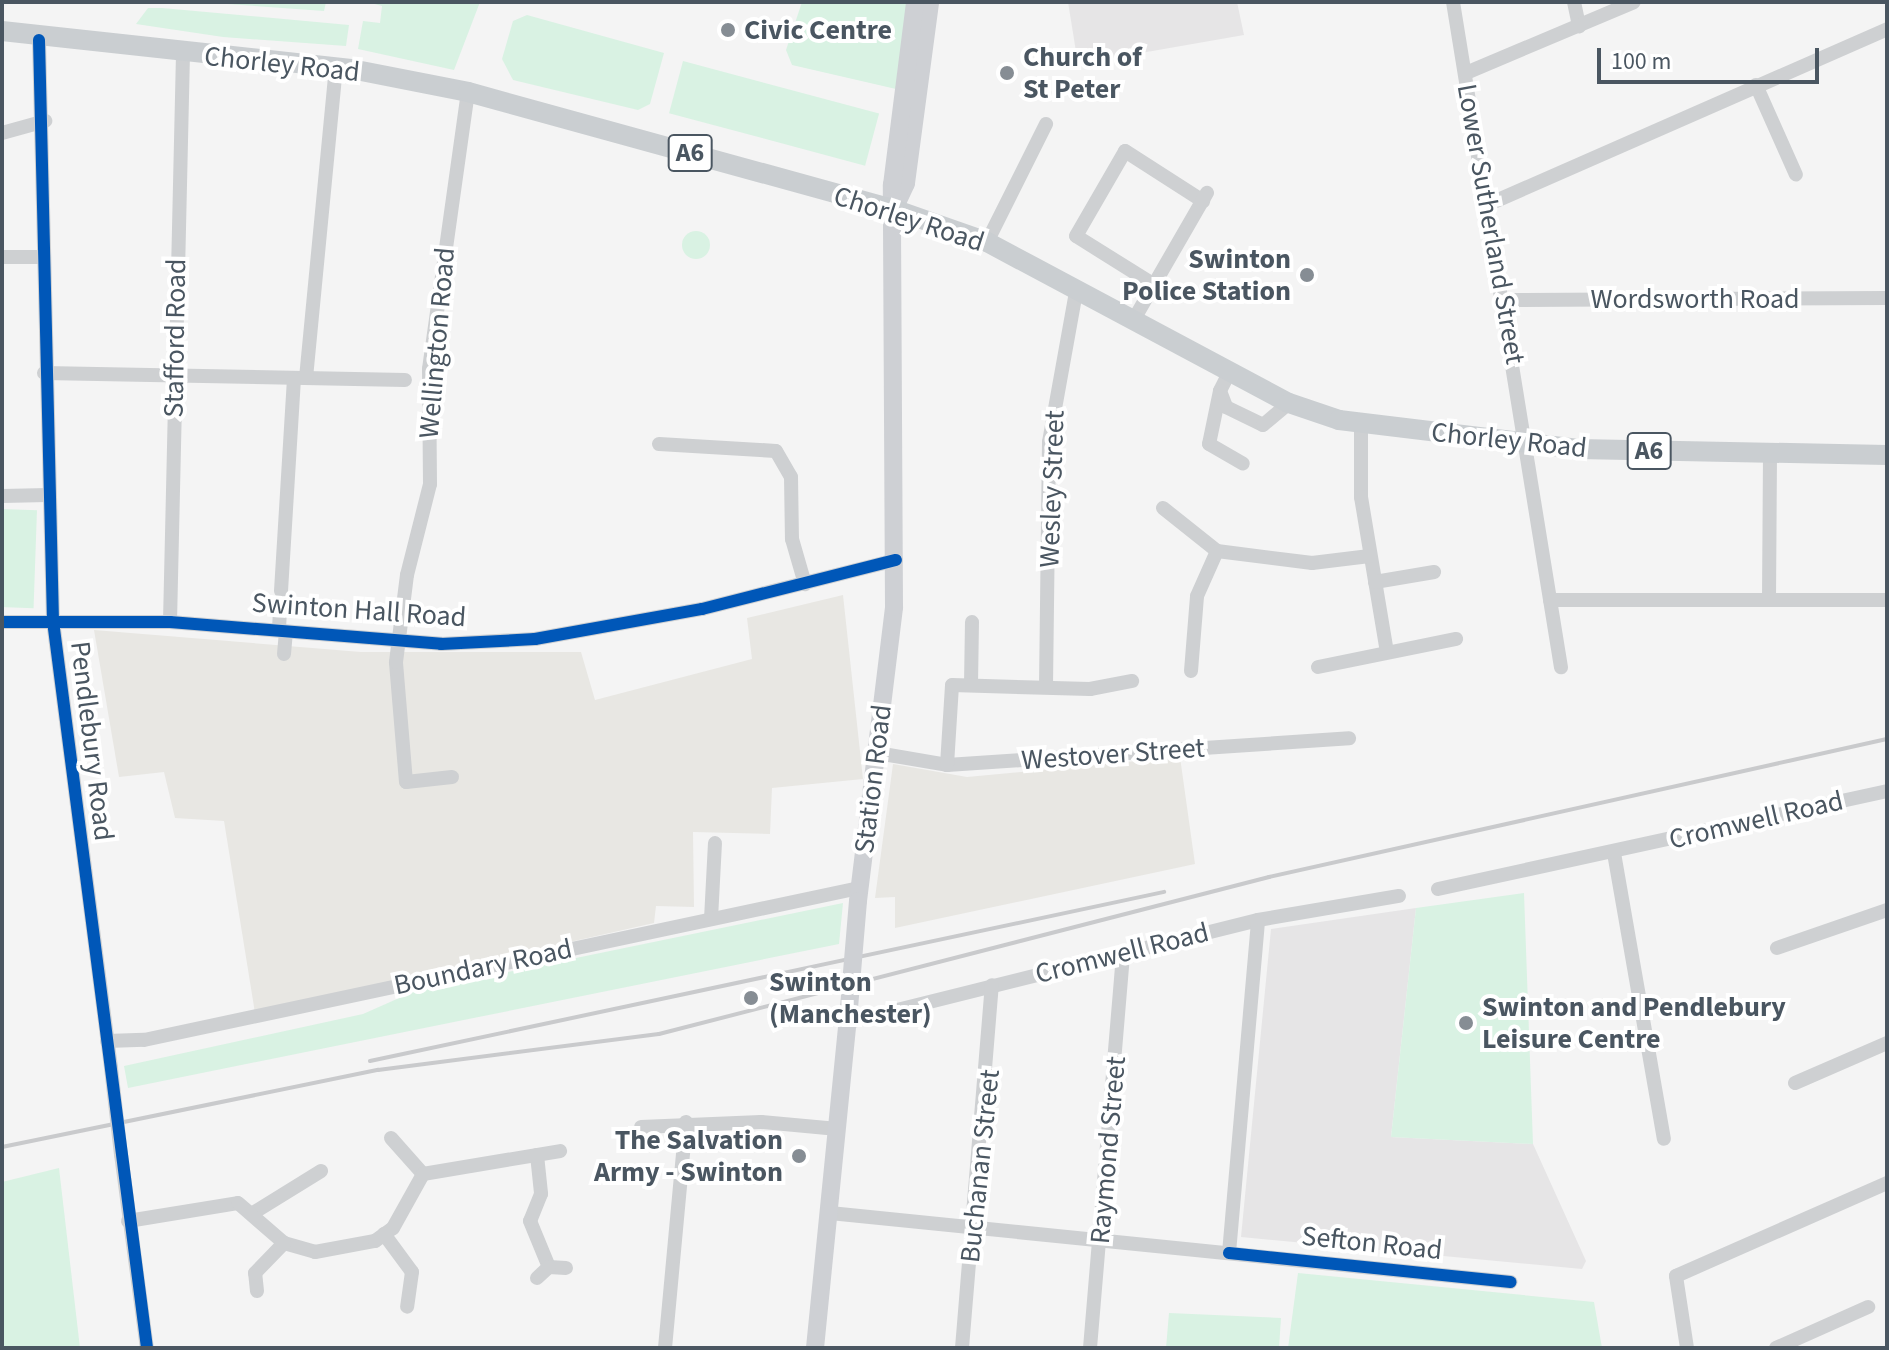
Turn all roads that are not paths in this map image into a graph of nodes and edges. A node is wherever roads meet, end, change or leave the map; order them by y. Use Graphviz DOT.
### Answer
graph roads {
  1 [pos="915,2"];
  2 [pos="930,2"];
  3 [pos="1453,2"];
  4 [pos="1574,2"];
  5 [pos="1634,2"];
  6 [pos="1579,26"];
  7 [pos="1887,29"];
  8 [pos="2,31"];
  9 [pos="39,40"];
  10 [pos="183,54"];
  11 [pos="336,68"];
  12 [pos="1466,73"];
  13 [pos="1756,85"];
  14 [pos="468,92"];
  15 [pos="45,121"];
  16 [pos="1046,124"];
  17 [pos="2,133"];
  18 [pos="1796,175"];
  19 [pos="1489,204"];
  20 [pos="893,209"];
  21 [pos="987,242"];
  22 [pos="2,257"];
  23 [pos="42,257"];
  24 [pos="1156,286"];
  25 [pos="1076,292"];
  26 [pos="1887,298"];
  27 [pos="1504,300"];
  28 [pos="1133,321"];
  29 [pos="44,373"];
  30 [pos="174,377"];
  31 [pos="300,378"];
  32 [pos="405,380"];
  33 [pos="1224,382"];
  34 [pos="1289,403"];
  35 [pos="1361,424"];
  36 [pos="659,444"];
  37 [pos="1528,446"];
  38 [pos="1770,453"];
  39 [pos="1887,455"];
  40 [pos="1243,464"];
  41 [pos="48,495"];
  42 [pos="2,496"];
  43 [pos="1163,508"];
  44 [pos="1217,551"];
  45 [pos="1370,556"];
  46 [pos="896,560"];
  47 [pos="1434,572"];
  48 [pos="1375,582"];
  49 [pos="805,584"];
  50 [pos="281,591"];
  51 [pos="1769,599"];
  52 [pos="1550,600"];
  53 [pos="1887,600"];
  54 [pos="280,610"];
  55 [pos="53,621"];
  56 [pos="2,622"];
  57 [pos="170,622"];
  58 [pos="972,622"];
  59 [pos="283,631"];
  60 [pos="401,639"];
  61 [pos="1456,639"];
  62 [pos="1387,652"];
  63 [pos="284,654"];
  64 [pos="1318,667"];
  65 [pos="1561,667"];
  66 [pos="1191,671"];
  67 [pos="1132,681"];
  68 [pos="971,685"];
  69 [pos="1046,687"];
  70 [pos="1349,738"];
  71 [pos="877,753"];
  72 [pos="947,765"];
  73 [pos="452,777"];
  74 [pos="1887,791"];
  75 [pos="715,843"];
  76 [pos="1614,853"];
  77 [pos="1438,889"];
  78 [pos="858,895"];
  79 [pos="1399,896"];
  80 [pos="1887,910"];
  81 [pos="711,919"];
  82 [pos="1258,920"];
  83 [pos="1777,948"];
  84 [pos="1123,952"];
  85 [pos="992,985"];
  86 [pos="849,1015"];
  87 [pos="107,1041"];
  88 [pos="1887,1043"];
  89 [pos="1795,1083"];
  90 [pos="686,1122"];
  91 [pos="641,1127"];
  92 [pos="838,1129"];
  93 [pos="391,1138"];
  94 [pos="1664,1139"];
  95 [pos="560,1151"];
  96 [pos="537,1155"];
  97 [pos="321,1171"];
  98 [pos="423,1174"];
  99 [pos="1887,1183"];
  100 [pos="253,1213"];
  101 [pos="830,1213"];
  102 [pos="128,1221"];
  103 [pos="974,1226"];
  104 [pos="384,1234"];
  105 [pos="1100,1238"];
  106 [pos="284,1243"];
  107 [pos="1229,1253"];
  108 [pos="549,1267"];
  109 [pos="566,1268"];
  110 [pos="537,1278"];
  111 [pos="1511,1282"];
  112 [pos="257,1291"];
  113 [pos="407,1307"];
  114 [pos="1868,1307"];
  115 [pos="147,1348"];
  116 [pos="665,1348"];
  117 [pos="815,1348"];
  118 [pos="962,1348"];
  119 [pos="1090,1348"];
  120 [pos="1687,1348"];
  121 [pos="1776,1348"];
  1 -- 20 [label="main road, Station Road"];
  2 -- 20 [label="main road"];
  3 -- 12 [label="street, Lower Sutherland Street"];
  4 -- 6 [label="street"];
  5 -- 6 [label="street"];
  6 -- 12 [label="street"];
  7 -- 13 [label="street"];
  8 -- 9 [label="main road, Chorley Road / A6"];
  9 -- 10 [label="main road, Chorley Road / A6"];
  9 -- 15 [label="street, Pendlebury Road"];
  10 -- 11 [label="main road, Chorley Road / A6"];
  10 -- 30 [label="street, Stafford Road"];
  11 -- 14 [label="main road, Chorley Road / A6"];
  11 -- 31 [label="street"];
  12 -- 19 [label="street, Lower Sutherland Street"];
  13 -- 18 [label="street"];
  13 -- 19 [label="street"];
  14 -- 20 [label="main road, Chorley Road / A6"];
  14 -- 60 [label="street, Wellington Road"];
  15 -- 17 [label="street"];
  15 -- 23 [label="street, Pendlebury Road"];
  16 -- 21 [label="street"];
  19 -- 27 [label="street, Lower Sutherland Street"];
  20 -- 21 [label="main road, Chorley Road / A6"];
  20 -- 46 [label="main road, Station Road"];
  21 -- 25 [label="main road, Chorley Road / A6"];
  22 -- 23 [label="street"];
  23 -- 29 [label="street, Pendlebury Road"];
  24 -- 24 [label="street"];
  24 -- 28 [label="street"];
  25 -- 28 [label="main road, Chorley Road / A6"];
  25 -- 69 [label="street, Wesley Street"];
  26 -- 27 [label="street, Wordsworth Road"];
  27 -- 37 [label="street, Lower Sutherland Street"];
  28 -- 33 [label="main road, Chorley Road / A6"];
  29 -- 30 [label="street"];
  29 -- 41 [label="street, Pendlebury Road"];
  30 -- 31 [label="street"];
  30 -- 57 [label="street, Stafford Road"];
  31 -- 32 [label="street"];
  31 -- 50 [label="street"];
  33 -- 34 [label="main road, Chorley Road / A6"];
  33 -- 34 [label="street"];
  33 -- 40 [label="street"];
  34 -- 35 [label="main road, Chorley Road / A6"];
  35 -- 37 [label="main road, Chorley Road / A6"];
  35 -- 45 [label="street"];
  36 -- 49 [label="street"];
  37 -- 38 [label="main road, Chorley Road / A6"];
  37 -- 52 [label="street, Lower Sutherland Street"];
  38 -- 39 [label="main road, Chorley Road / A6"];
  38 -- 51 [label="street"];
  41 -- 42 [label="street"];
  41 -- 55 [label="street, Pendlebury Road"];
  43 -- 44 [label="street"];
  44 -- 45 [label="street"];
  44 -- 66 [label="street"];
  45 -- 48 [label="street"];
  46 -- 49 [label="street, Swinton Hall Road"];
  46 -- 71 [label="main road, Station Road"];
  47 -- 48 [label="street"];
  48 -- 62 [label="street"];
  49 -- 60 [label="street, Swinton Hall Road"];
  51 -- 52 [label="street"];
  51 -- 53 [label="street"];
  52 -- 65 [label="street, Lower Sutherland Street"];
  54 -- 59 [label="street"];
  55 -- 56 [label="street, Swinton Hall Road"];
  55 -- 57 [label="street, Swinton Hall Road"];
  55 -- 87 [label="street, Pendlebury Road"];
  57 -- 59 [label="street, Swinton Hall Road"];
  58 -- 68 [label="street"];
  59 -- 60 [label="street, Swinton Hall Road"];
  59 -- 63 [label="street"];
  60 -- 73 [label="street, Wellington Road"];
  61 -- 62 [label="street"];
  62 -- 64 [label="street"];
  67 -- 69 [label="street"];
  68 -- 69 [label="street"];
  68 -- 72 [label="street"];
  70 -- 72 [label="street, Westover Street"];
  71 -- 72 [label="street, Westover Street"];
  71 -- 78 [label="main road, Station Road"];
  74 -- 76 [label="street, Cromwell Road"];
  75 -- 81 [label="street"];
  76 -- 77 [label="street, Cromwell Road"];
  76 -- 94 [label="street"];
  78 -- 81 [label="street, Boundary Road"];
  78 -- 86 [label="main road, Station Road, bridge"];
  79 -- 82 [label="street, Cromwell Road"];
  80 -- 83 [label="street"];
  81 -- 87 [label="street, Boundary Road"];
  82 -- 84 [label="street, Cromwell Road"];
  82 -- 107 [label="street"];
  84 -- 85 [label="street, Cromwell Road"];
  84 -- 105 [label="street, Raymond Street"];
  85 -- 86 [label="street, Cromwell Road"];
  85 -- 103 [label="street, Buchanan Street"];
  86 -- 92 [label="main road, Station Road"];
  87 -- 102 [label="street, Pendlebury Road, bridge"];
  88 -- 89 [label="street"];
  90 -- 91 [label="street"];
  90 -- 92 [label="street"];
  90 -- 116 [label="street"];
  92 -- 101 [label="main road, Station Road"];
  93 -- 98 [label="street"];
  95 -- 96 [label="street"];
  96 -- 98 [label="street"];
  96 -- 108 [label="street"];
  97 -- 100 [label="street"];
  98 -- 104 [label="street"];
  99 -- 120 [label="street"];
  100 -- 102 [label="street"];
  100 -- 106 [label="street"];
  101 -- 103 [label="street, Sefton Road"];
  101 -- 117 [label="main road, Station Road"];
  102 -- 115 [label="street, Pendlebury Road"];
  103 -- 105 [label="street, Sefton Road"];
  103 -- 118 [label="street, Buchanan Street"];
  104 -- 106 [label="street"];
  104 -- 113 [label="street"];
  105 -- 107 [label="street, Sefton Road"];
  105 -- 119 [label="street, Raymond Street"];
  106 -- 112 [label="street"];
  107 -- 111 [label="street, Sefton Road"];
  108 -- 109 [label="street"];
  108 -- 110 [label="street"];
  114 -- 121 [label="street"];
}
